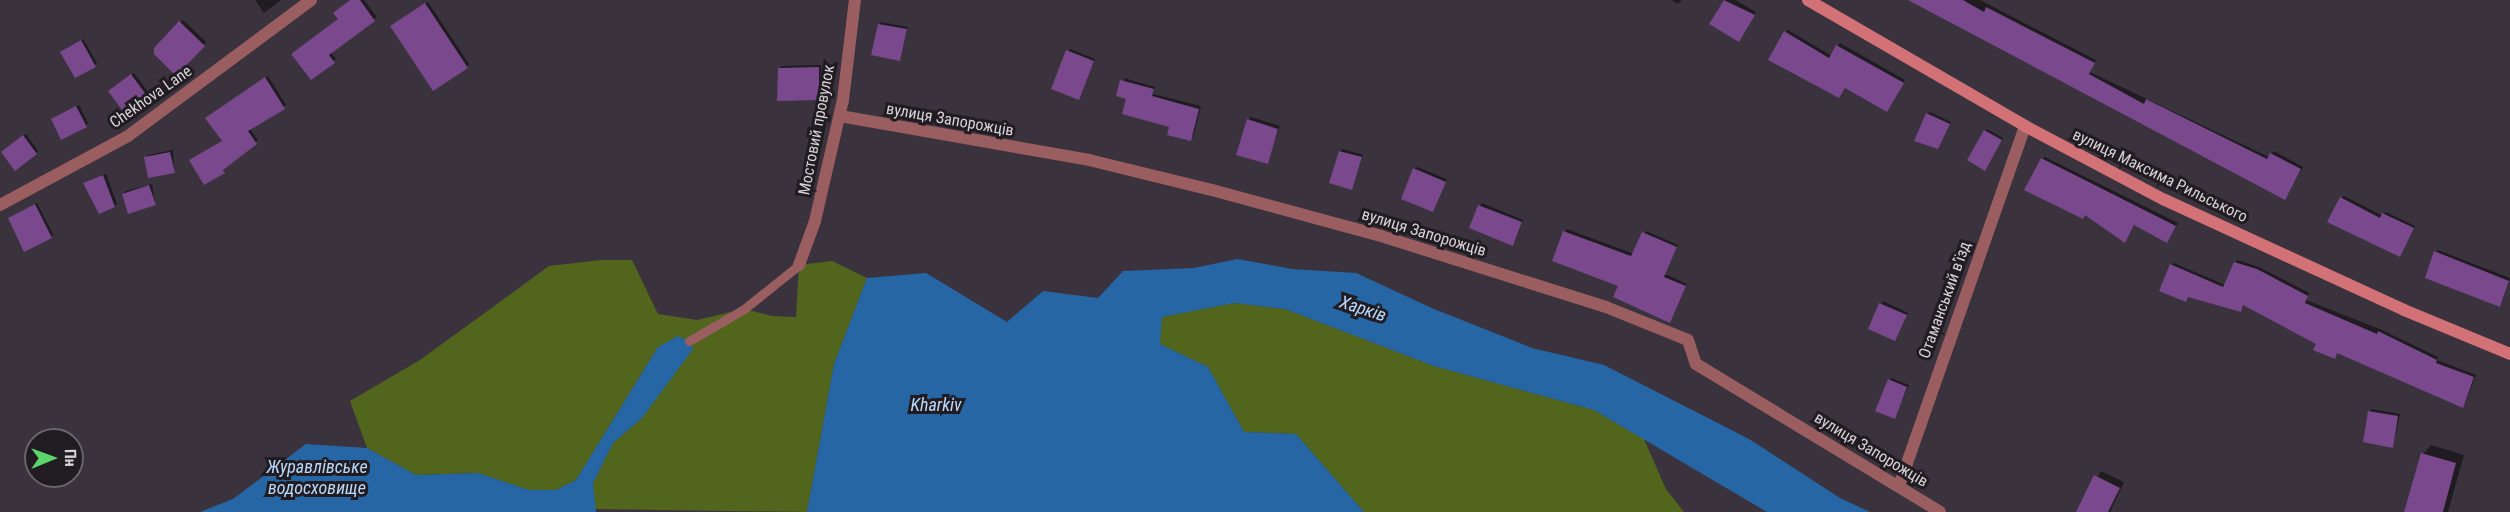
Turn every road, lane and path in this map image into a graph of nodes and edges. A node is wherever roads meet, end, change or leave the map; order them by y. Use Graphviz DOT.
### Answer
graph roads {
  1 [pos="310,0"];
  2 [pos="855,0"];
  3 [pos="1808,0"];
  4 [pos="840,116"];
  5 [pos="2025,126"];
  6 [pos="0,205"];
  7 [pos="799,265"];
  8 [pos="689,341"];
  9 [pos="2510,354"];
  10 [pos="1899,486"];
  11 [pos="1940,512"];
  1 -- 6 [label="street, Chekhova Lane"];
  2 -- 4 [label="street, Мостовий провулок"];
  3 -- 5 [label="main road, вулиця Максима Рильського"];
  4 -- 7 [label="street, Мостовий провулок"];
  4 -- 10 [label="street, вулиця Запорожців"];
  5 -- 9 [label="main road, вулиця Максима Рильського"];
  5 -- 10 [label="street, Отаманський в'їзд"];
  7 -- 8 [label="lane"];
  10 -- 11 [label="street, вулиця Запорожців"];
}
